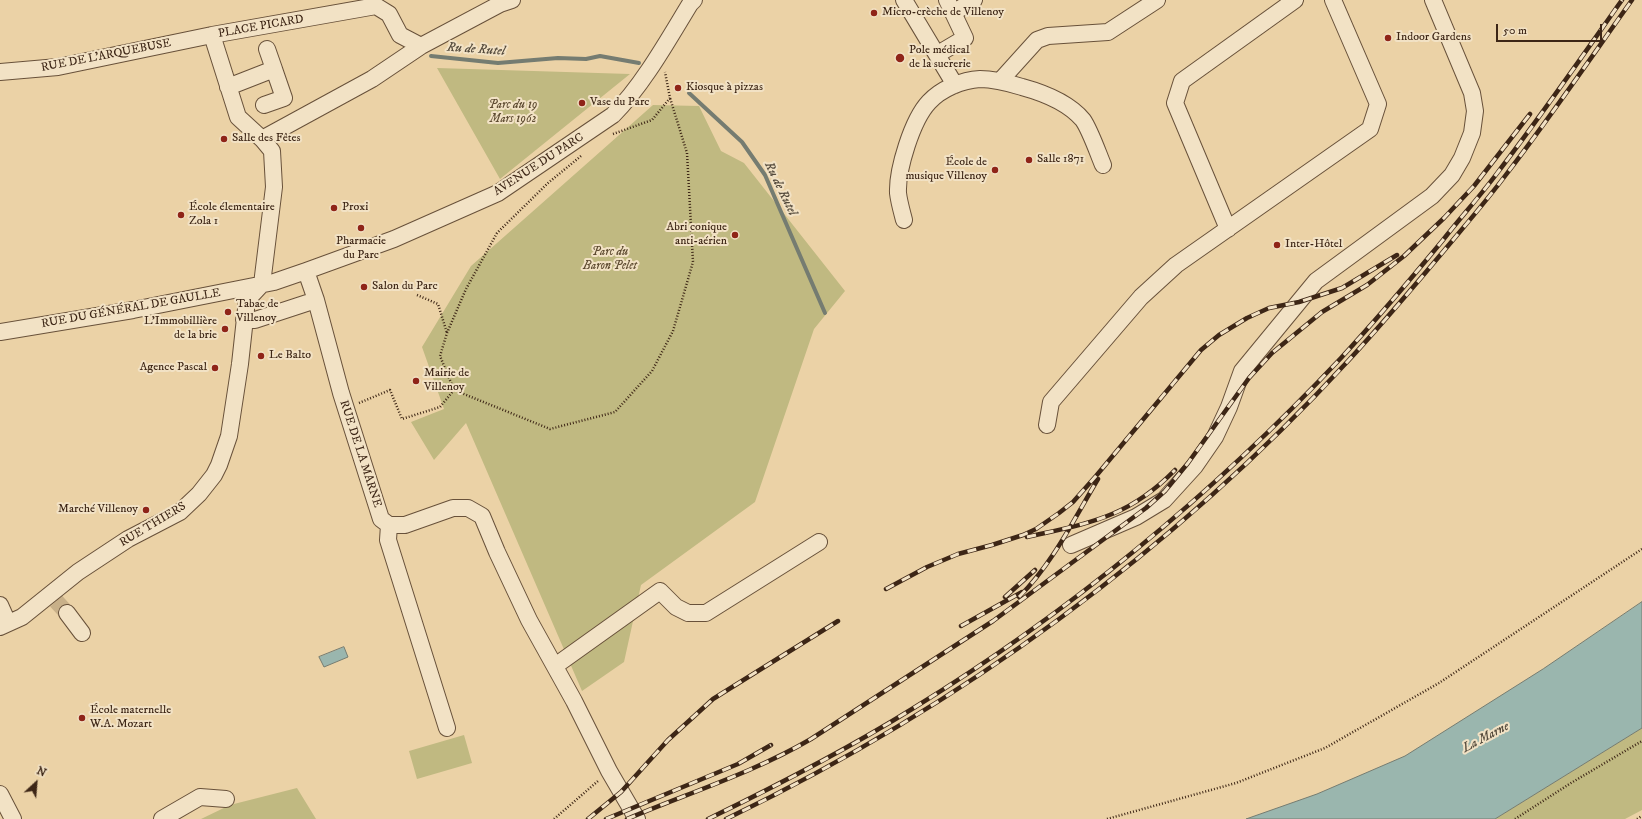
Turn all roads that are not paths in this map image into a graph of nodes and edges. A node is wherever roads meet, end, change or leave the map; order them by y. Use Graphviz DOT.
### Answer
graph roads {
  1 [pos="694,0"];
  2 [pos="904,0"];
  3 [pos="974,0"];
  4 [pos="1156,0"];
  5 [pos="1296,0"];
  6 [pos="1333,0"];
  7 [pos="1433,0"];
  8 [pos="504,1"];
  9 [pos="950,6"];
  10 [pos="212,35"];
  11 [pos="421,46"];
  12 [pos="267,48"];
  13 [pos="938,54"];
  14 [pos="274,69"];
  15 [pos="0,72"];
  16 [pos="1000,81"];
  17 [pos="955,85"];
  18 [pos="228,86"];
  19 [pos="264,105"];
  20 [pos="258,134"];
  21 [pos="1103,164"];
  22 [pos="904,220"];
  23 [pos="1228,229"];
  24 [pos="306,271"];
  25 [pos="262,284"];
  26 [pos="316,300"];
  27 [pos="244,320"];
  28 [pos="0,332"];
  29 [pos="1047,425"];
  30 [pos="389,525"];
  31 [pos="820,542"];
  32 [pos="1071,545"];
  33 [pos="0,605"];
  34 [pos="67,613"];
  35 [pos="4,625"];
  36 [pos="82,633"];
  37 [pos="555,666"];
  38 [pos="448,728"];
  39 [pos="0,794"];
  40 [pos="226,799"];
  41 [pos="13,819"];
  42 [pos="162,819"];
  43 [pos="637,819"];
  1 -- 24 [label="street, AVENUE DU PARC"];
  2 -- 13 [label="street"];
  3 -- 9 [label="street"];
  4 -- 16 [label="street"];
  5 -- 23 [label="street"];
  6 -- 23 [label="street"];
  7 -- 32 [label="street"];
  8 -- 11 [label="street"];
  9 -- 13 [label="street"];
  10 -- 11 [label="street, PLACE PICARD"];
  10 -- 15 [label="street, RUE DE L'ARQUEBUSE"];
  10 -- 18 [label="street, PLACE PICARD"];
  11 -- 20 [label="street"];
  12 -- 14 [label="street"];
  13 -- 17 [label="street"];
  14 -- 18 [label="street"];
  14 -- 19 [label="street"];
  16 -- 17 [label="street"];
  16 -- 21 [label="street"];
  17 -- 22 [label="street"];
  18 -- 20 [label="street, PLACE PICARD"];
  20 -- 25 [label="street, PLACE PICARD"];
  23 -- 29 [label="street"];
  24 -- 25 [label="street, AVENUE DU PARC"];
  24 -- 26 [label="street, RUE DE LA MARNE"];
  25 -- 27 [label="street, RUE THIERS"];
  25 -- 28 [label="street, RUE DU GÉNÉRAL DE GAULLE"];
  26 -- 27 [label="street"];
  26 -- 30 [label="street, RUE DE LA MARNE"];
  27 -- 35 [label="street, RUE THIERS"];
  30 -- 37 [label="street"];
  30 -- 38 [label="street"];
  31 -- 37 [label="street"];
  33 -- 35 [label="street"];
  34 -- 36 [label="street"];
  37 -- 43 [label="street"];
  39 -- 41 [label="street"];
  40 -- 42 [label="street"];
}
